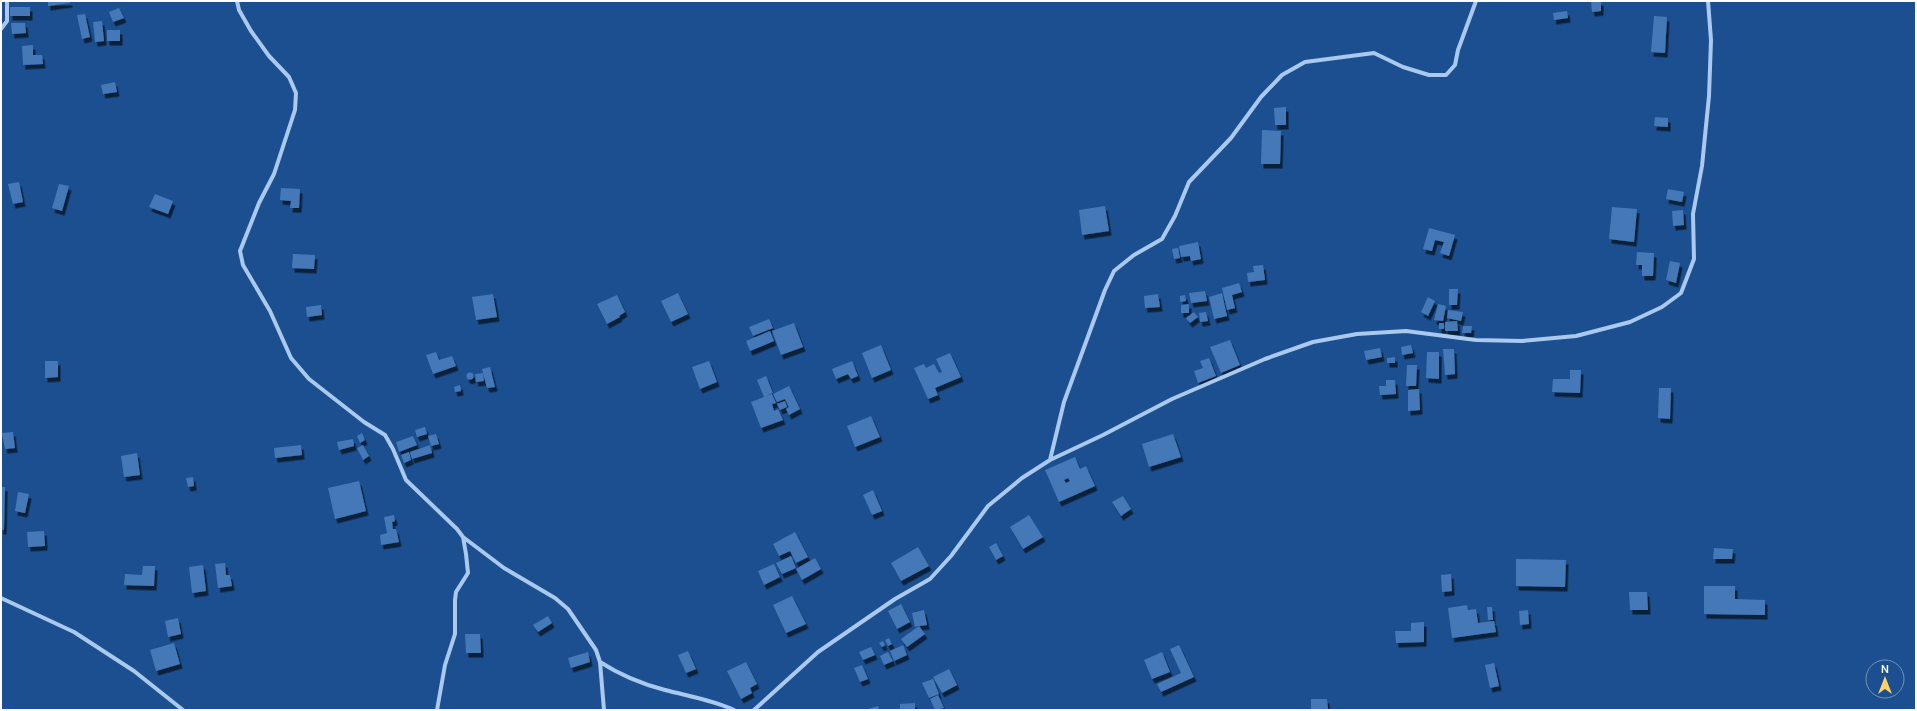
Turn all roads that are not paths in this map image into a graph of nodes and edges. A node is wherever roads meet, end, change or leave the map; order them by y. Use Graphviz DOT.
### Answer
graph roads {
  1 [pos="7,1"];
  2 [pos="237,1"];
  3 [pos="1476,1"];
  4 [pos="1708,1"];
  5 [pos="1,29"];
  6 [pos="1050,460"];
  7 [pos="462,537"];
  8 [pos="1,598"];
  9 [pos="600,662"];
  10 [pos="183,710"];
  11 [pos="437,710"];
  12 [pos="604,710"];
  13 [pos="734,710"];
  14 [pos="754,710"];
  1 -- 5 [label="street"];
  2 -- 7 [label="street"];
  3 -- 6 [label="street"];
  4 -- 6 [label="street"];
  6 -- 14 [label="street"];
  7 -- 9 [label="street"];
  7 -- 11 [label="street"];
  8 -- 10 [label="street"];
  9 -- 12 [label="street"];
  9 -- 13 [label="street"];
}
